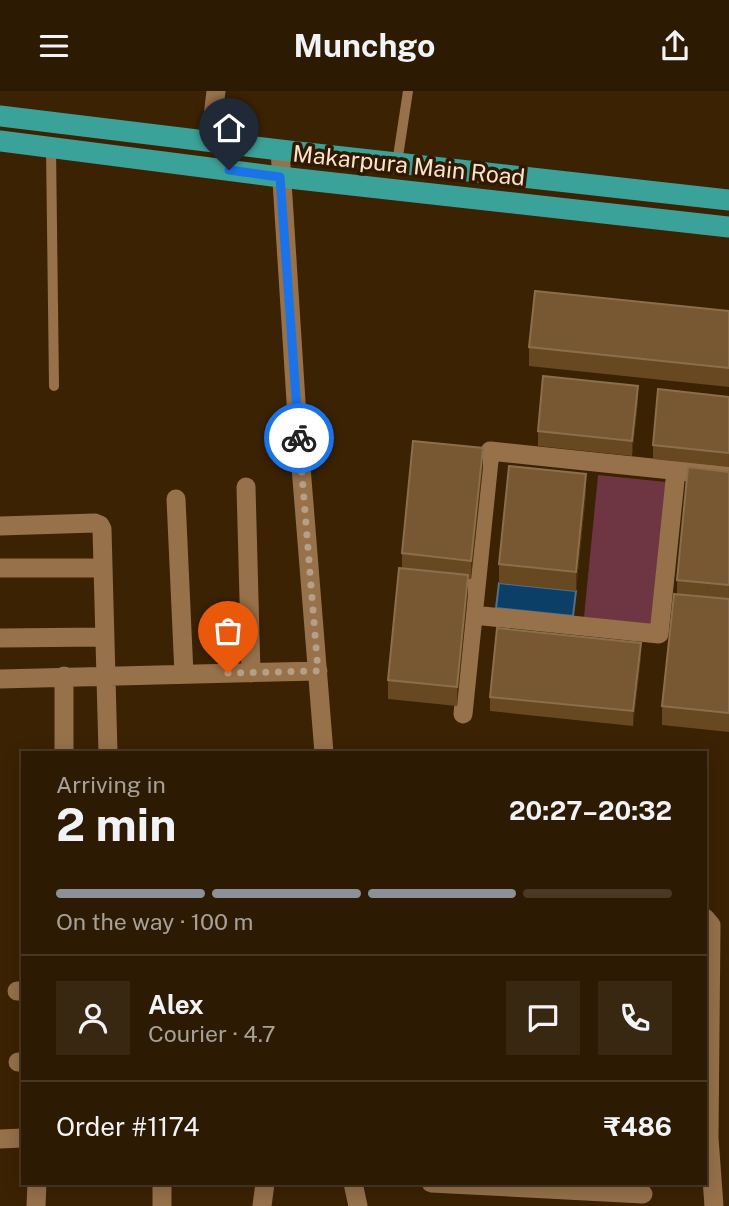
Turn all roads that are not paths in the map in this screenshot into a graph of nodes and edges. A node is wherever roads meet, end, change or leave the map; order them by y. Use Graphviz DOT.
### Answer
graph roads {
  1 [pos="216,91"];
  2 [pos="408,91"];
  3 [pos="0,116"];
  4 [pos="0,141"];
  5 [pos="210,142"];
  6 [pos="51,147"];
  7 [pos="280,150"];
  8 [pos="397,163"];
  9 [pos="280,177"];
  10 [pos="729,200"];
  11 [pos="729,227"];
  12 [pos="54,386"];
  13 [pos="676,471"];
  14 [pos="729,476"];
  15 [pos="246,487"];
  16 [pos="176,499"];
  17 [pos="0,526"];
  18 [pos="0,568"];
  19 [pos="103,568"];
  20 [pos="474,615"];
  21 [pos="105,637"];
  22 [pos="0,638"];
  23 [pos="318,671"];
  24 [pos="251,673"];
  25 [pos="184,674"];
  26 [pos="107,675"];
  27 [pos="64,676"];
  28 [pos="0,678"];
  29 [pos="463,714"];
  30 [pos="64,751"];
  31 [pos="108,751"];
  32 [pos="324,751"];
  33 [pos="707,921"];
  34 [pos="715,1025"];
  35 [pos="719,1109"];
  36 [pos="21,1138"];
  37 [pos="0,1139"];
  38 [pos="37,1185"];
  39 [pos="162,1185"];
  40 [pos="265,1185"];
  41 [pos="354,1185"];
  42 [pos="470,1185"];
  43 [pos="643,1194"];
  44 [pos="36,1206"];
  45 [pos="162,1206"];
  46 [pos="262,1206"];
  47 [pos="358,1206"];
  48 [pos="714,1206"];
  1 -- 5 [label="street"];
  2 -- 8 [label="lane"];
  3 -- 5 [label="highway, Makarpura Main Road"];
  4 -- 6 [label="highway, Makarpura Main Road"];
  5 -- 7 [label="highway, Makarpura Main Road"];
  6 -- 9 [label="highway, Makarpura Main Road"];
  6 -- 12 [label="lane"];
  7 -- 8 [label="highway, Makarpura Main Road"];
  7 -- 9 [label="street"];
  8 -- 10 [label="highway, Makarpura Main Road"];
  9 -- 11 [label="highway, Makarpura Main Road"];
  9 -- 23 [label="street"];
  13 -- 14 [label="street"];
  13 -- 20 [label="street"];
  13 -- 20 [label="street"];
  15 -- 24 [label="street"];
  16 -- 25 [label="street"];
  17 -- 19 [label="street"];
  18 -- 19 [label="street"];
  19 -- 21 [label="street"];
  20 -- 29 [label="street"];
  21 -- 22 [label="street"];
  21 -- 26 [label="street"];
  23 -- 24 [label="street"];
  23 -- 32 [label="street"];
  24 -- 25 [label="street"];
  25 -- 26 [label="street"];
  26 -- 27 [label="street"];
  26 -- 31 [label="street"];
  27 -- 28 [label="street"];
  27 -- 30 [label="street"];
  33 -- 34 [label="street"];
  34 -- 35 [label="street"];
  35 -- 48 [label="street"];
  36 -- 37 [label="street"];
  38 -- 44 [label="street"];
  39 -- 45 [label="street"];
  40 -- 46 [label="street"];
  41 -- 47 [label="street"];
  42 -- 43 [label="street"];
}
